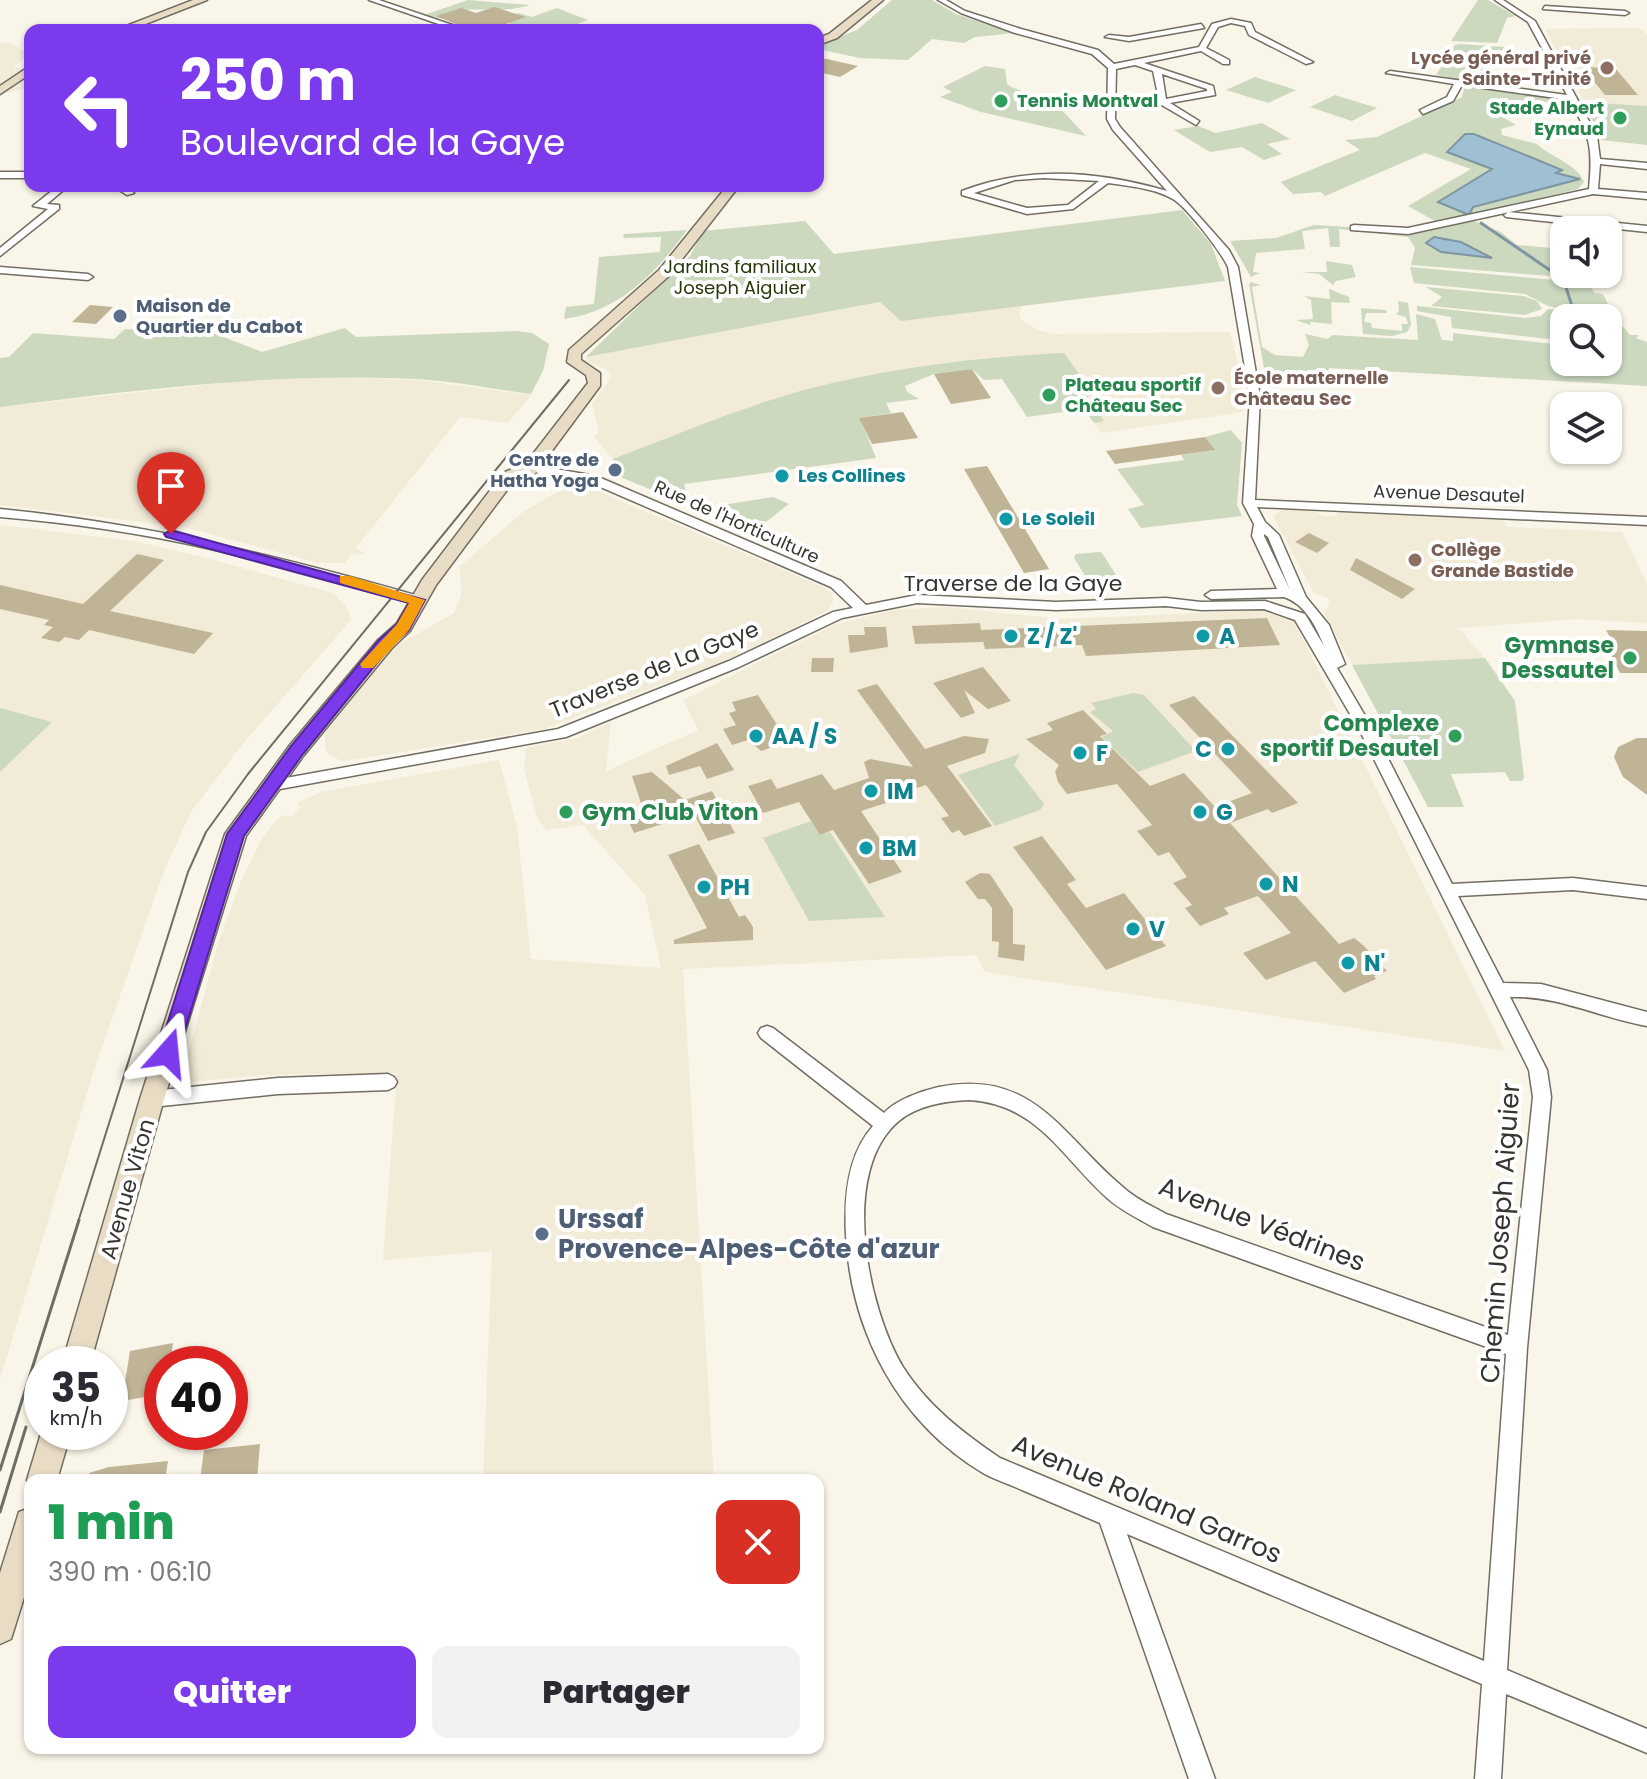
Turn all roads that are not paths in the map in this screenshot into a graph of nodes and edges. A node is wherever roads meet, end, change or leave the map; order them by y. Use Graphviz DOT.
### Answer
graph roads {
  1 [pos="202,0"];
  2 [pos="211,0"];
  3 [pos="372,0"];
  4 [pos="941,0"];
  5 [pos="1498,0"];
  6 [pos="877,2"];
  7 [pos="1545,8"];
  8 [pos="1524,9"];
  9 [pos="1625,13"];
  10 [pos="137,24"];
  11 [pos="146,24"];
  12 [pos="445,24"];
  13 [pos="1201,26"];
  14 [pos="1185,29"];
  15 [pos="824,37"];
  16 [pos="1109,37"];
  17 [pos="1207,38"];
  18 [pos="1202,49"];
  19 [pos="1135,62"];
  20 [pos="1309,62"];
  21 [pos="1226,63"];
  22 [pos="24,67"];
  23 [pos="1112,67"];
  24 [pos="1157,70"];
  25 [pos="1390,73"];
  26 [pos="7,78"];
  27 [pos="1459,83"];
  28 [pos="0,91"];
  29 [pos="1573,98"];
  30 [pos="1163,102"];
  31 [pos="1423,112"];
  32 [pos="1196,123"];
  33 [pos="1596,161"];
  34 [pos="1647,166"];
  35 [pos="3,171"];
  36 [pos="24,175"];
  37 [pos="1105,181"];
  38 [pos="1593,191"];
  39 [pos="56,192"];
  40 [pos="728,192"];
  41 [pos="1647,196"];
  42 [pos="1181,198"];
  43 [pos="1493,214"];
  44 [pos="1354,228"];
  45 [pos="1647,229"];
  46 [pos="0,253"];
  47 [pos="0,270"];
  48 [pos="88,277"];
  49 [pos="527,468"];
  50 [pos="1249,503"];
  51 [pos="0,513"];
  52 [pos="1647,521"];
  53 [pos="1260,524"];
  54 [pos="417,600"];
  55 [pos="1302,600"];
  56 [pos="1284,601"];
  57 [pos="861,608"];
  58 [pos="1367,731"];
  59 [pos="269,786"];
  60 [pos="1449,890"];
  61 [pos="1647,893"];
  62 [pos="1500,990"];
  63 [pos="1647,1019"];
  64 [pos="767,1033"];
  65 [pos="388,1082"];
  66 [pos="152,1099"];
  67 [pos="883,1123"];
  68 [pos="81,1346"];
  69 [pos="1517,1348"];
  70 [pos="51,1450"];
  71 [pos="44,1474"];
  72 [pos="1110,1518"];
  73 [pos="24,1544"];
  74 [pos="0,1628"];
  75 [pos="1496,1678"];
  76 [pos="1647,1741"];
  77 [pos="1202,1779"];
  78 [pos="1488,1779"];
  1 -- 10 [label="street"];
  2 -- 11 [label="street"];
  3 -- 12 [label="street"];
  4 -- 23 [label="street"];
  5 -- 8 [label="street"];
  6 -- 15 [label="street"];
  7 -- 8 [label="street"];
  7 -- 8 [label="street"];
  7 -- 9 [label="street"];
  8 -- 29 [label="street"];
  13 -- 14 [label="street"];
  14 -- 16 [label="street"];
  14 -- 17 [label="street"];
  17 -- 18 [label="street"];
  17 -- 20 [label="street"];
  18 -- 19 [label="street"];
  18 -- 21 [label="street"];
  19 -- 23 [label="street"];
  19 -- 24 [label="street"];
  22 -- 26 [label="street"];
  23 -- 42 [label="street"];
  24 -- 30 [label="street"];
  24 -- 30 [label="street"];
  25 -- 27 [label="street"];
  26 -- 28 [label="street"];
  27 -- 29 [label="street"];
  27 -- 31 [label="street"];
  29 -- 33 [label="street"];
  30 -- 32 [label="street"];
  33 -- 34 [label="street"];
  33 -- 38 [label="street"];
  35 -- 36 [label="street"];
  37 -- 37 [label="street"];
  37 -- 42 [label="street"];
  38 -- 41 [label="street"];
  38 -- 43 [label="street"];
  39 -- 46 [label="street"];
  40 -- 49 [label="street, Avenue Viton"];
  42 -- 50 [label="street"];
  43 -- 44 [label="street"];
  43 -- 45 [label="street"];
  47 -- 48 [label="street"];
  49 -- 54 [label="street, Avenue Viton"];
  49 -- 57 [label="street, Rue de l'Horticulture"];
  50 -- 52 [label="street, Avenue Desautel"];
  50 -- 53 [label="street, Chemin Joseph Aiguier"];
  51 -- 54 [label="street"];
  53 -- 55 [label="street, Chemin Joseph Aiguier"];
  53 -- 56 [label="street, Chemin Joseph Aiguier"];
  54 -- 59 [label="street, Avenue Viton"];
  55 -- 56 [label="street"];
  55 -- 58 [label="street, Chemin Joseph Aiguier"];
  56 -- 57 [label="street, Traverse de la Gaye"];
  56 -- 58 [label="street, Chemin Joseph Aiguier"];
  57 -- 59 [label="street, Traverse de La Gaye"];
  58 -- 60 [label="street, Chemin Joseph Aiguier"];
  59 -- 66 [label="street, Avenue Viton"];
  60 -- 61 [label="street"];
  60 -- 62 [label="street, Chemin Joseph Aiguier"];
  62 -- 63 [label="street"];
  62 -- 69 [label="street, Chemin Joseph Aiguier"];
  64 -- 67 [label="street"];
  65 -- 66 [label="street"];
  66 -- 68 [label="street, Avenue Viton"];
  67 -- 69 [label="street, Avenue Védrines"];
  67 -- 72 [label="street, Avenue Roland Garros"];
  69 -- 75 [label="street, Chemin Joseph Aiguier"];
  70 -- 71 [label="street"];
  72 -- 75 [label="street, Avenue Roland Garros"];
  72 -- 77 [label="street"];
  73 -- 74 [label="street"];
  75 -- 76 [label="street, Avenue Roland Garros"];
  75 -- 78 [label="street, Chemin Joseph Aiguier"];
}
